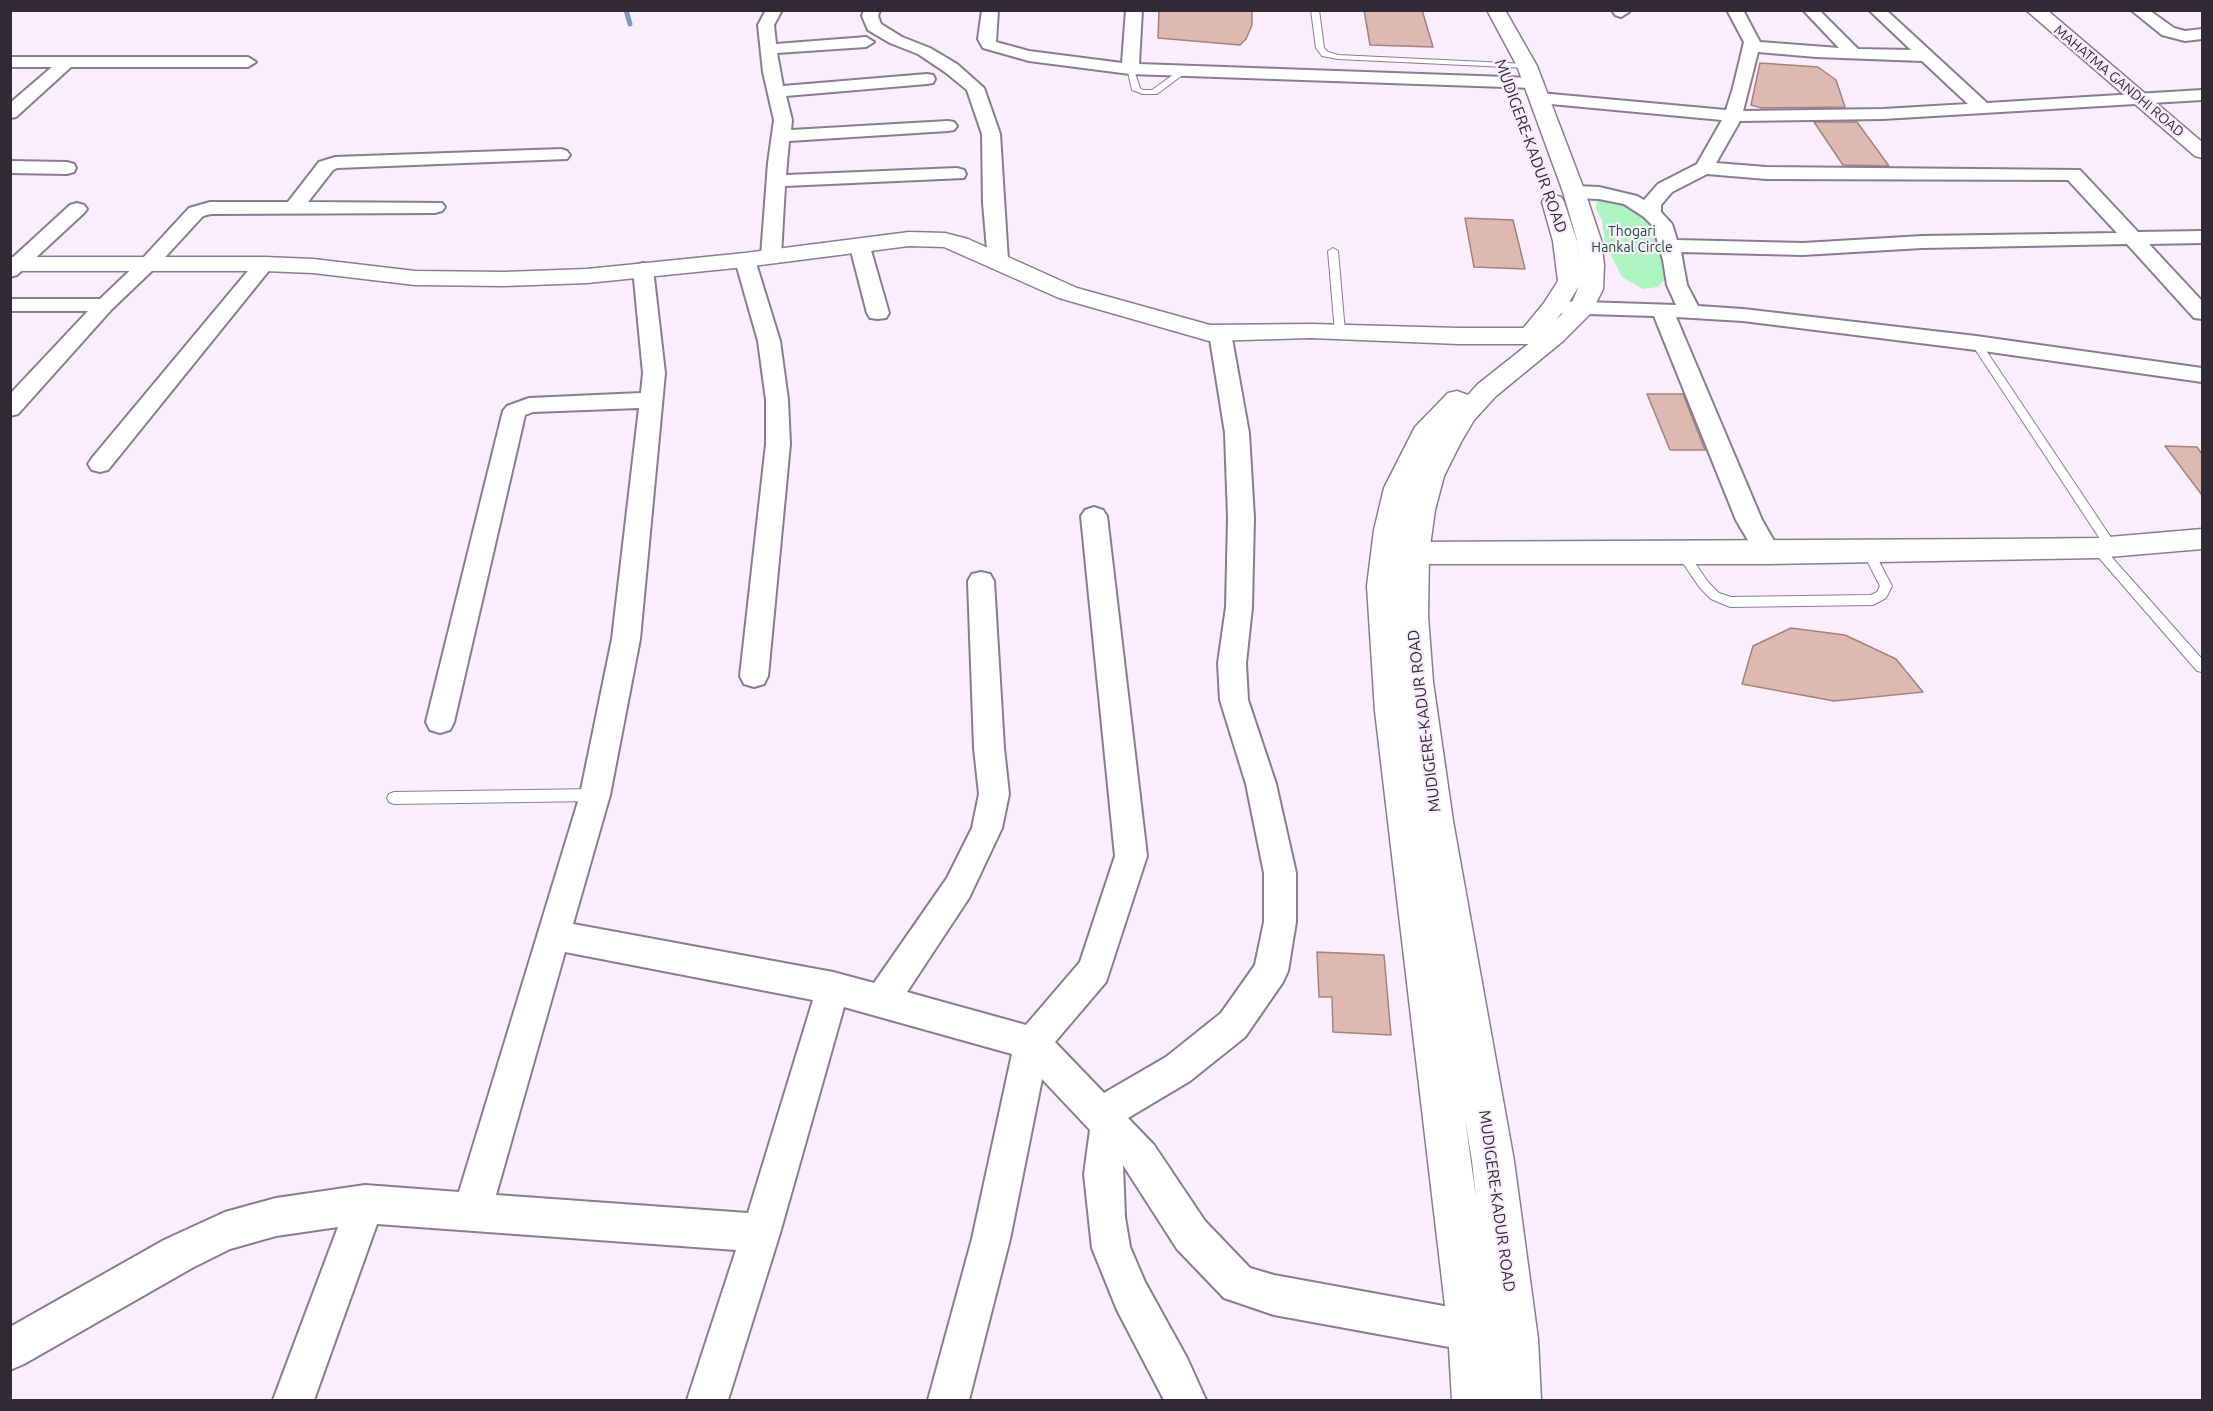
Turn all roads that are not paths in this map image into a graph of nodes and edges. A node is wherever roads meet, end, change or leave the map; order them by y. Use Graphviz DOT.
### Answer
graph roads {
  1 [pos="774,10"];
  2 [pos="872,10"];
  3 [pos="990,10"];
  4 [pos="1134,10"];
  5 [pos="1315,10"];
  6 [pos="1477,10"];
  7 [pos="1496,10"];
  8 [pos="1735,10"];
  9 [pos="1810,10"];
  10 [pos="1876,10"];
  11 [pos="2035,10"];
  12 [pos="2138,10"];
  13 [pos="2202,34"];
  14 [pos="771,37"];
  15 [pos="866,42"];
  16 [pos="1751,46"];
  17 [pos="1853,53"];
  18 [pos="1927,56"];
  19 [pos="10,62"];
  20 [pos="67,62"];
  21 [pos="248,62"];
  22 [pos="1130,69"];
  23 [pos="927,79"];
  24 [pos="1523,79"];
  25 [pos="776,92"];
  26 [pos="2202,95"];
  27 [pos="2140,99"];
  28 [pos="12,109"];
  29 [pos="1984,109"];
  30 [pos="1732,116"];
  31 [pos="948,126"];
  32 [pos="781,136"];
  33 [pos="2202,152"];
  34 [pos="561,155"];
  35 [pos="10,167"];
  36 [pos="67,168"];
  37 [pos="1704,168"];
  38 [pos="957,174"];
  39 [pos="776,182"];
  40 [pos="1574,192"];
  41 [pos="294,207"];
  42 [pos="435,207"];
  43 [pos="77,209"];
  44 [pos="1651,213"];
  45 [pos="2202,237"];
  46 [pos="2131,239"];
  47 [pos="1668,246"];
  48 [pos="860,247"];
  49 [pos="1332,251"];
  50 [pos="771,256"];
  51 [pos="745,260"];
  52 [pos="998,261"];
  53 [pos="149,263"];
  54 [pos="264,264"];
  55 [pos="14,266"];
  56 [pos="643,269"];
  57 [pos="10,305"];
  58 [pos="105,305"];
  59 [pos="1662,310"];
  60 [pos="1690,311"];
  61 [pos="878,313"];
  62 [pos="2202,313"];
  63 [pos="1554,322"];
  64 [pos="1340,332"];
  65 [pos="1220,333"];
  66 [pos="1976,343"];
  67 [pos="2202,375"];
  68 [pos="651,399"];
  69 [pos="10,409"];
  70 [pos="100,464"];
  71 [pos="1094,516"];
  72 [pos="2202,540"];
  73 [pos="2103,547"];
  74 [pos="1868,551"];
  75 [pos="1414,553"];
  76 [pos="1682,554"];
  77 [pos="1768,554"];
  78 [pos="981,581"];
  79 [pos="2202,667"];
  80 [pos="754,676"];
  81 [pos="440,722"];
  82 [pos="595,795"];
  83 [pos="394,798"];
  84 [pos="554,936"];
  85 [pos="833,988"];
  86 [pos="881,1002"];
  87 [pos="1032,1043"];
  88 [pos="1117,1133"];
  89 [pos="365,1204"];
  90 [pos="472,1212"];
  91 [pos="761,1233"];
  92 [pos="1471,1331"];
  93 [pos="10,1350"];
  94 [pos="1487,1400"];
  95 [pos="294,1401"];
  96 [pos="708,1401"];
  97 [pos="948,1401"];
  98 [pos="1185,1401"];
  1 -- 14 [label="street"];
  2 -- 52 [label="street"];
  3 -- 22 [label="street"];
  4 -- 22 [label="street"];
  5 -- 24 [label="lane"];
  6 -- 24 [label="main road, MUDIGERE-KADUR ROAD"];
  7 -- 24 [label="main road, MUDIGERE-KADUR ROAD"];
  8 -- 16 [label="street"];
  9 -- 17 [label="street"];
  10 -- 18 [label="street"];
  11 -- 27 [label="main road, MAHATMA GANDHI ROAD"];
  12 -- 13 [label="street"];
  14 -- 15 [label="street"];
  14 -- 25 [label="street"];
  16 -- 17 [label="street"];
  16 -- 30 [label="street"];
  17 -- 18 [label="street"];
  18 -- 29 [label="street"];
  19 -- 20 [label="street"];
  20 -- 21 [label="street"];
  20 -- 28 [label="street"];
  22 -- 24 [label="street"];
  23 -- 25 [label="street"];
  24 -- 30 [label="street"];
  24 -- 40 [label="main road, MUDIGERE-KADUR ROAD"];
  24 -- 63 [label="main road, MUDIGERE-KADUR ROAD"];
  25 -- 32 [label="street"];
  26 -- 27 [label="street"];
  27 -- 29 [label="street"];
  27 -- 33 [label="main road, MAHATMA GANDHI ROAD"];
  29 -- 30 [label="street"];
  30 -- 37 [label="street"];
  31 -- 32 [label="street"];
  32 -- 39 [label="street"];
  34 -- 41 [label="street"];
  35 -- 36 [label="street"];
  37 -- 44 [label="street"];
  37 -- 46 [label="street"];
  38 -- 39 [label="street"];
  39 -- 50 [label="street"];
  40 -- 44 [label="street"];
  40 -- 63 [label="main road, MUDIGERE-KADUR ROAD"];
  41 -- 42 [label="street"];
  41 -- 53 [label="street"];
  43 -- 55 [label="street"];
  44 -- 47 [label="street"];
  45 -- 46 [label="street"];
  46 -- 47 [label="street"];
  46 -- 62 [label="street"];
  47 -- 60 [label="street"];
  48 -- 50 [label="main road"];
  48 -- 52 [label="main road"];
  48 -- 61 [label="street"];
  49 -- 64 [label="lane"];
  50 -- 51 [label="main road"];
  51 -- 56 [label="main road"];
  51 -- 80 [label="street"];
  52 -- 65 [label="main road"];
  53 -- 54 [label="main road"];
  53 -- 55 [label="main road"];
  53 -- 58 [label="street"];
  54 -- 56 [label="main road"];
  54 -- 70 [label="street"];
  56 -- 68 [label="street"];
  57 -- 58 [label="street"];
  58 -- 69 [label="street"];
  59 -- 60 [label="street"];
  59 -- 63 [label="street"];
  59 -- 77 [label="street"];
  60 -- 66 [label="street"];
  63 -- 64 [label="main road"];
  63 -- 75 [label="main road, MUDIGERE-KADUR ROAD"];
  63 -- 92 [label="main road, MUDIGERE-KADUR ROAD"];
  64 -- 65 [label="main road"];
  65 -- 88 [label="street"];
  66 -- 67 [label="street"];
  66 -- 73 [label="lane"];
  68 -- 81 [label="street"];
  68 -- 82 [label="street"];
  71 -- 87 [label="street"];
  72 -- 73 [label="main road"];
  73 -- 74 [label="main road"];
  73 -- 79 [label="lane"];
  74 -- 76 [label="lane"];
  74 -- 77 [label="main road"];
  75 -- 76 [label="main road"];
  75 -- 94 [label="main road, MUDIGERE-KADUR ROAD"];
  76 -- 77 [label="main road"];
  78 -- 86 [label="street"];
  82 -- 83 [label="lane"];
  82 -- 84 [label="street"];
  84 -- 85 [label="street"];
  84 -- 90 [label="street"];
  85 -- 86 [label="street"];
  85 -- 91 [label="street"];
  86 -- 87 [label="street"];
  87 -- 88 [label="street"];
  87 -- 97 [label="street"];
  88 -- 92 [label="street"];
  88 -- 98 [label="street"];
  89 -- 90 [label="street"];
  89 -- 93 [label="street"];
  89 -- 95 [label="street"];
  90 -- 91 [label="street"];
  91 -- 96 [label="street"];
  92 -- 94 [label="main road, MUDIGERE-KADUR ROAD"];
}
